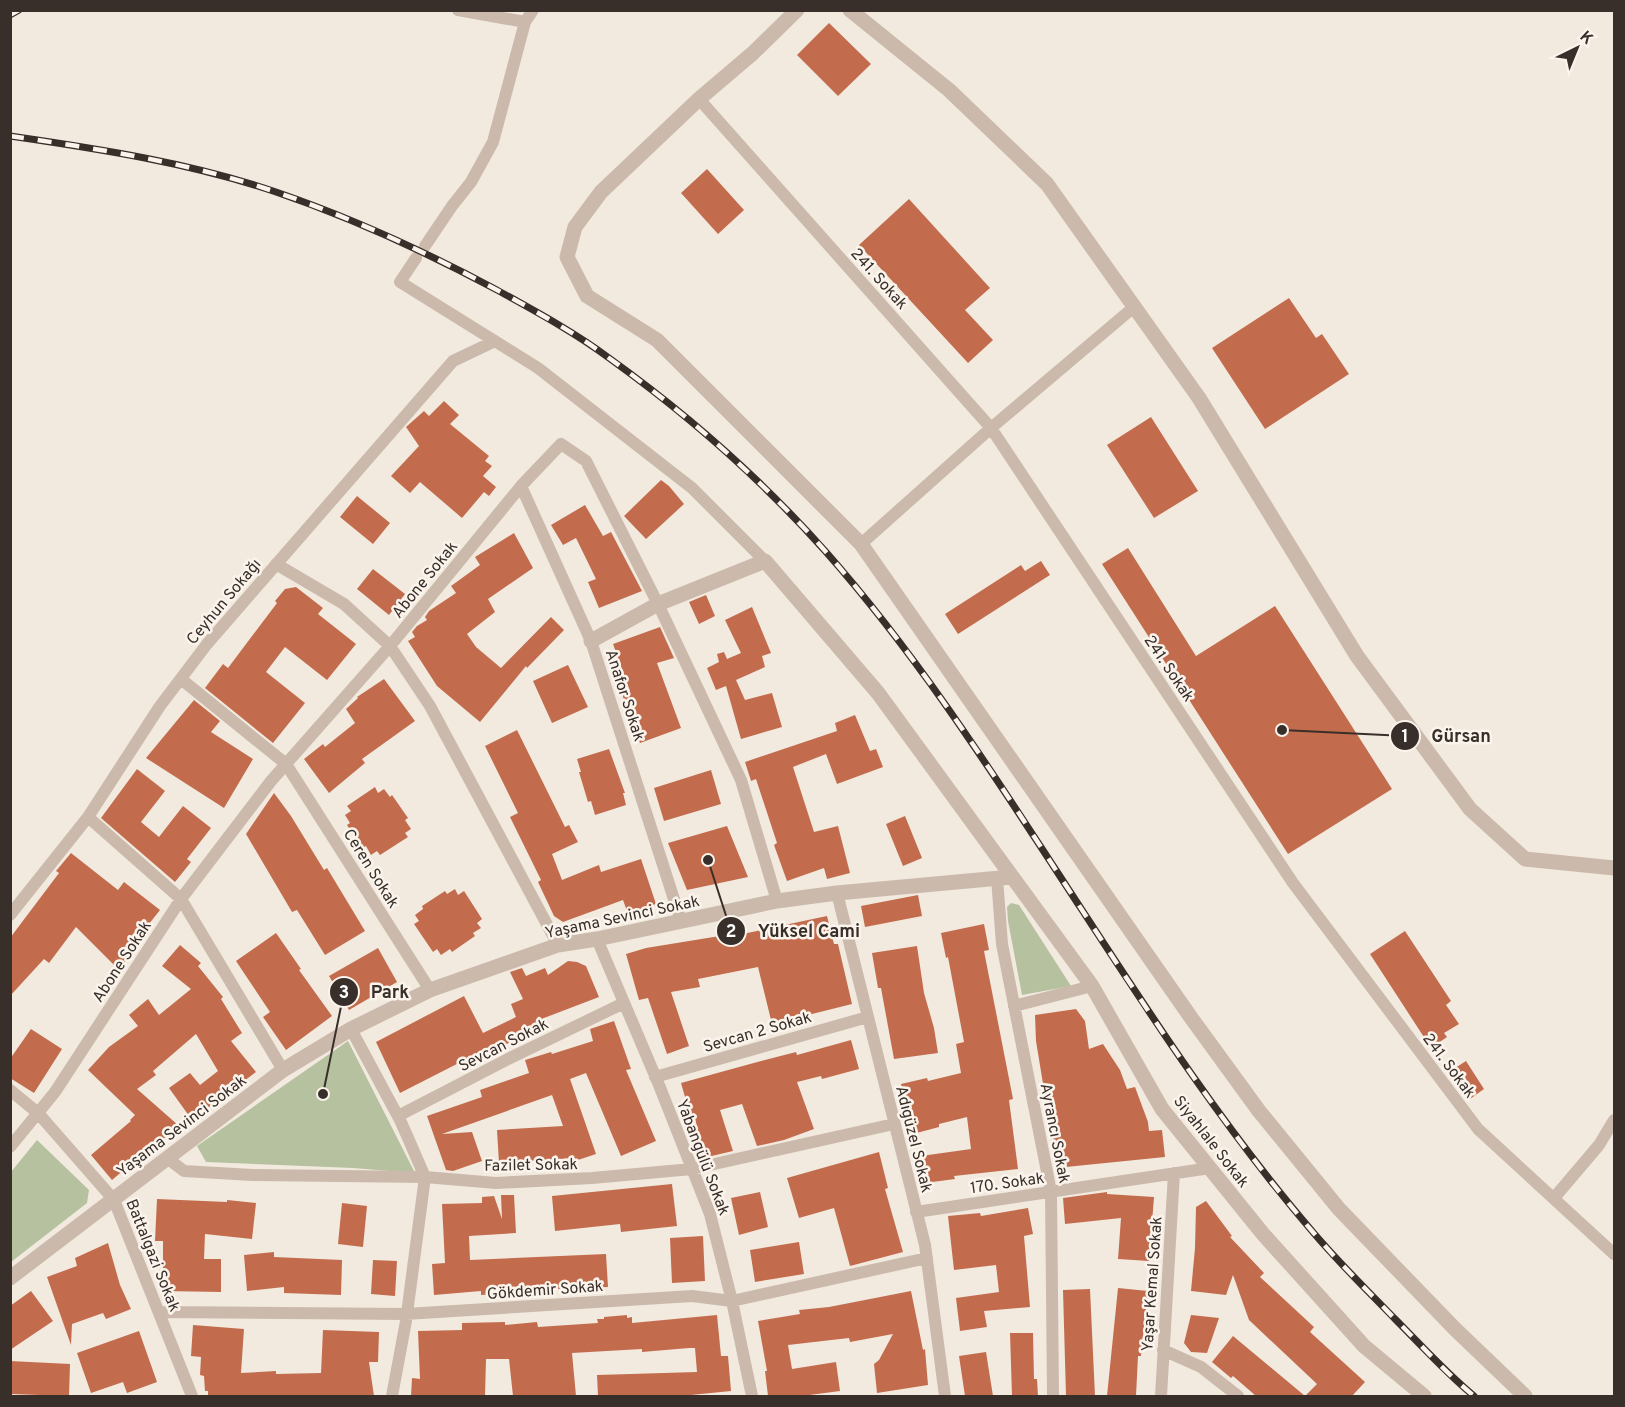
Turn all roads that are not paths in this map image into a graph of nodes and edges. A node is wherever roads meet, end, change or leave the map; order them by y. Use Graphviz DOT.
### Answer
graph roads {
  1 [pos="458,10"];
  2 [pos="534,10"];
  3 [pos="797,10"];
  4 [pos="850,10"];
  5 [pos="525,22"];
  6 [pos="699,99"];
  7 [pos="425,246"];
  8 [pos="416,258"];
  9 [pos="1134,307"];
  10 [pos="495,341"];
  11 [pos="991,429"];
  12 [pos="521,486"];
  13 [pos="861,544"];
  14 [pos="765,561"];
  15 [pos="276,564"];
  16 [pos="658,604"];
  17 [pos="591,640"];
  18 [pos="390,646"];
  19 [pos="181,679"];
  20 [pos="286,764"];
  21 [pos="88,817"];
  22 [pos="1614,868"];
  23 [pos="1004,878"];
  24 [pos="837,892"];
  25 [pos="181,899"];
  26 [pos="777,901"];
  27 [pos="10,915"];
  28 [pos="681,921"];
  29 [pos="597,939"];
  30 [pos="558,945"];
  31 [pos="1092,986"];
  32 [pos="430,990"];
  33 [pos="624,1003"];
  34 [pos="1014,1006"];
  35 [pos="868,1017"];
  36 [pos="351,1029"];
  37 [pos="283,1070"];
  38 [pos="655,1077"];
  39 [pos="10,1090"];
  40 [pos="38,1113"];
  41 [pos="398,1116"];
  42 [pos="1614,1120"];
  43 [pos="894,1124"];
  44 [pos="10,1147"];
  45 [pos="167,1158"];
  46 [pos="1210,1168"];
  47 [pos="692,1169"];
  48 [pos="1174,1173"];
  49 [pos="425,1177"];
  50 [pos="1051,1192"];
  51 [pos="1554,1198"];
  52 [pos="114,1200"];
  53 [pos="916,1212"];
  54 [pos="1614,1254"];
  55 [pos="927,1258"];
  56 [pos="10,1278"];
  57 [pos="732,1301"];
  58 [pos="160,1312"];
  59 [pos="406,1314"];
  60 [pos="1163,1350"];
  61 [pos="192,1396"];
  62 [pos="392,1396"];
  63 [pos="752,1396"];
  64 [pos="945,1396"];
  65 [pos="1053,1396"];
  66 [pos="1161,1396"];
  67 [pos="1238,1396"];
  68 [pos="1424,1396"];
  69 [pos="1525,1396"];
  1 -- 5 [label="street"];
  2 -- 5 [label="street"];
  3 -- 6 [label="street"];
  4 -- 9 [label="street"];
  5 -- 7 [label="street"];
  6 -- 11 [label="street, 241. Sokak"];
  6 -- 13 [label="street"];
  8 -- 10 [label="street"];
  9 -- 11 [label="street"];
  9 -- 22 [label="street"];
  10 -- 14 [label="street"];
  10 -- 15 [label="street, Ceyhun Sokağı"];
  11 -- 13 [label="street"];
  11 -- 51 [label="street, 241. Sokak"];
  12 -- 16 [label="street, Abone Sokak"];
  12 -- 17 [label="street, Anafor Sokak"];
  12 -- 18 [label="street, Abone Sokak"];
  13 -- 69 [label="street"];
  14 -- 16 [label="street"];
  14 -- 23 [label="street, Siyahlale Sokak"];
  15 -- 18 [label="street"];
  15 -- 19 [label="street, Ceyhun Sokağı"];
  16 -- 17 [label="street"];
  16 -- 26 [label="street, Abone Sokak"];
  17 -- 28 [label="street, Anafor Sokak"];
  18 -- 20 [label="street, Abone Sokak"];
  18 -- 30 [label="street"];
  19 -- 20 [label="street, Ceren Sokak"];
  19 -- 21 [label="street, Ceyhun Sokağı"];
  20 -- 25 [label="street, Abone Sokak"];
  20 -- 32 [label="street, Ceren Sokak"];
  21 -- 25 [label="street"];
  21 -- 27 [label="street, Ceyhun Sokağı"];
  23 -- 24 [label="street, Yaşama Sevinci Sokak"];
  23 -- 31 [label="street, Siyahlale Sokak"];
  23 -- 34 [label="street, Ayrancı Sokak"];
  24 -- 26 [label="street, Yaşama Sevinci Sokak"];
  24 -- 35 [label="street, Adıgüzel Sokak"];
  25 -- 37 [label="street"];
  25 -- 40 [label="street, Abone Sokak"];
  26 -- 28 [label="street, Yaşama Sevinci Sokak"];
  28 -- 29 [label="street, Yaşama Sevinci Sokak"];
  29 -- 30 [label="street, Yaşama Sevinci Sokak"];
  29 -- 33 [label="street, Yabangülü Sokak"];
  30 -- 32 [label="street, Yaşama Sevinci Sokak"];
  31 -- 34 [label="street"];
  31 -- 46 [label="street, Siyahlale Sokak"];
  32 -- 36 [label="street, Yaşama Sevinci Sokak"];
  33 -- 38 [label="street, Yabangülü Sokak"];
  33 -- 41 [label="street, Sevcan Sokak"];
  34 -- 50 [label="street, Ayrancı Sokak"];
  35 -- 38 [label="street, Sevcan 2 Sokak"];
  35 -- 43 [label="street, Adıgüzel Sokak"];
  36 -- 37 [label="street, Yaşama Sevinci Sokak"];
  36 -- 41 [label="street"];
  37 -- 45 [label="street, Yaşama Sevinci Sokak"];
  38 -- 47 [label="street, Yabangülü Sokak"];
  39 -- 40 [label="street, Battalgazi Sokak"];
  40 -- 44 [label="street, Abone Sokak"];
  40 -- 52 [label="street, Battalgazi Sokak"];
  41 -- 49 [label="street"];
  42 -- 51 [label="street"];
  43 -- 47 [label="street, Fazilet Sokak"];
  43 -- 53 [label="street, Adıgüzel Sokak"];
  45 -- 49 [label="street, Fazilet Sokak"];
  45 -- 52 [label="street, Yaşama Sevinci Sokak"];
  46 -- 48 [label="street, 170. Sokak"];
  46 -- 68 [label="street, Siyahlale Sokak"];
  47 -- 49 [label="street, Fazilet Sokak"];
  47 -- 57 [label="street, Yabangülü Sokak"];
  48 -- 50 [label="street, 170. Sokak"];
  48 -- 60 [label="street, Yaşar Kemal Sokak"];
  49 -- 59 [label="street"];
  50 -- 53 [label="street, 170. Sokak"];
  50 -- 65 [label="street, Ayrancı Sokak"];
  51 -- 54 [label="street, 241. Sokak"];
  52 -- 56 [label="street, Yaşama Sevinci Sokak"];
  52 -- 58 [label="street, Battalgazi Sokak"];
  53 -- 55 [label="street, Adıgüzel Sokak"];
  55 -- 57 [label="street, Gökdemir Sokak"];
  55 -- 64 [label="street, Adıgüzel Sokak"];
  57 -- 59 [label="street, Gökdemir Sokak"];
  57 -- 63 [label="street, Yabangülü Sokak"];
  58 -- 59 [label="street, Gökdemir Sokak"];
  58 -- 61 [label="street, Battalgazi Sokak"];
  59 -- 62 [label="street"];
  60 -- 66 [label="street, Yaşar Kemal Sokak"];
  60 -- 67 [label="street"];
}
